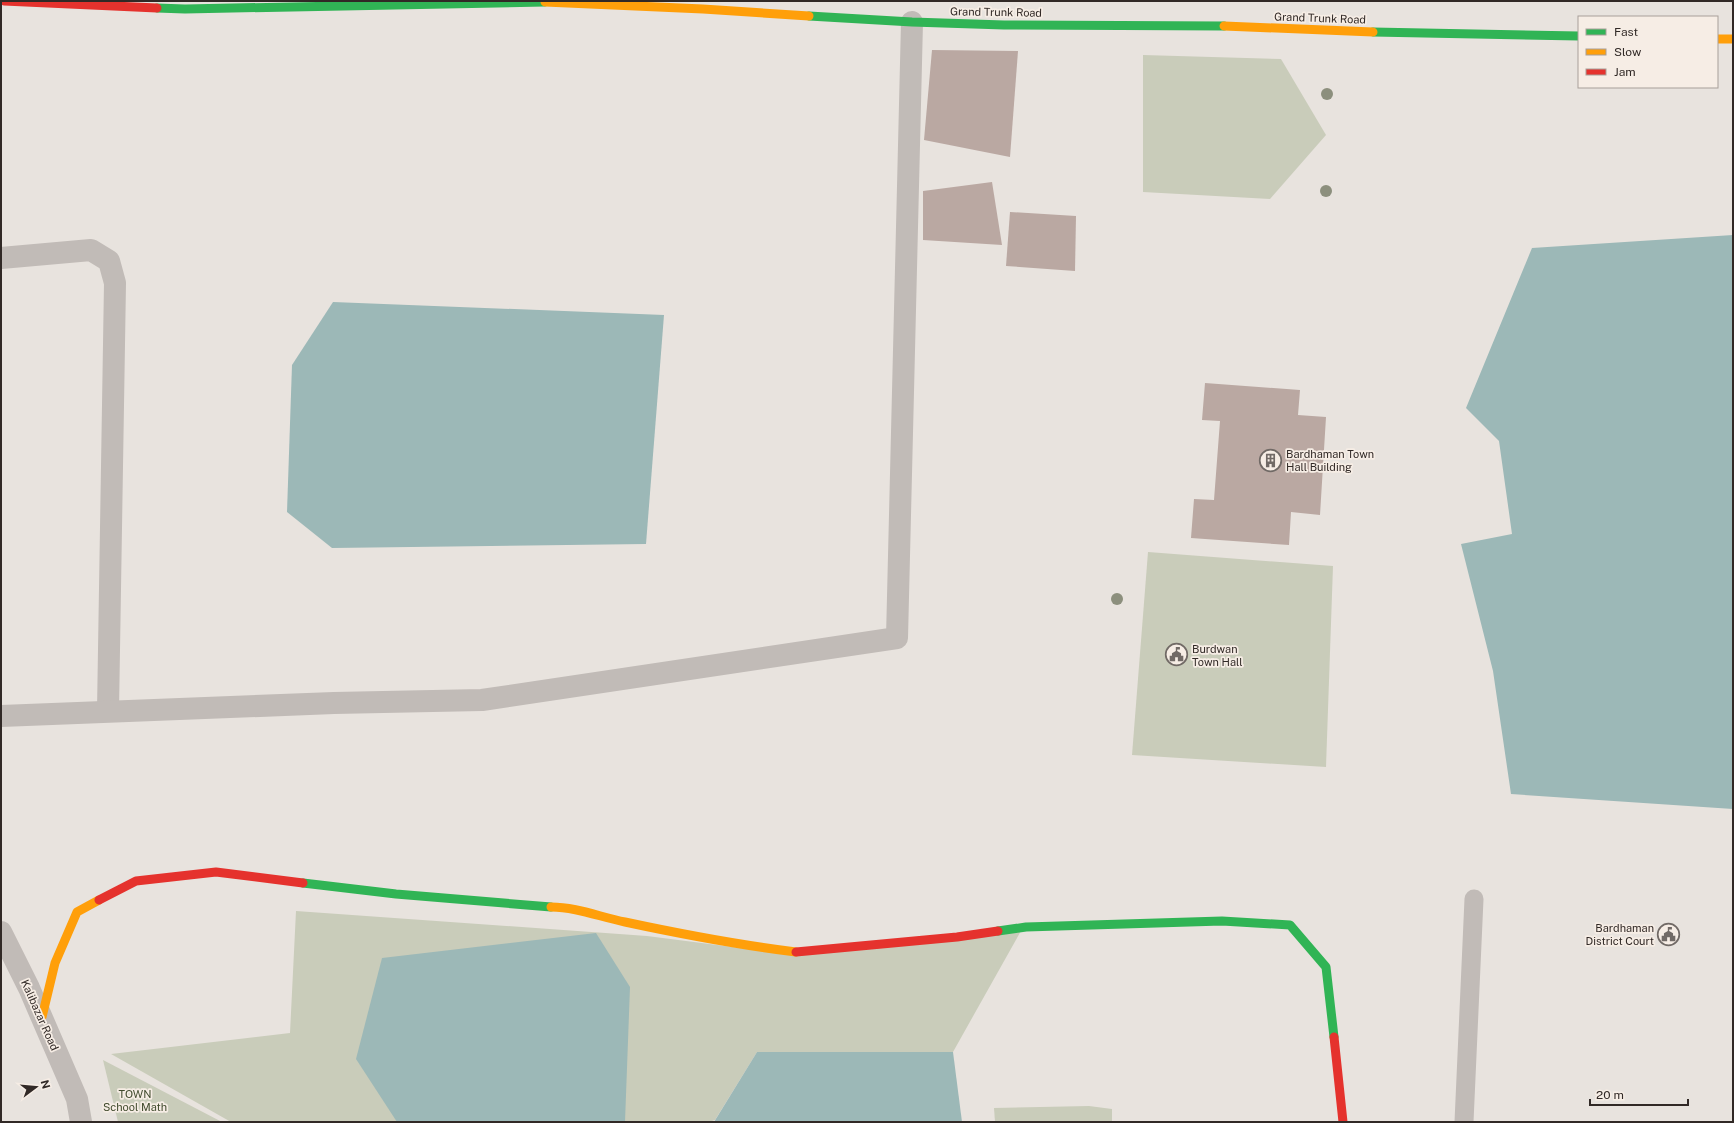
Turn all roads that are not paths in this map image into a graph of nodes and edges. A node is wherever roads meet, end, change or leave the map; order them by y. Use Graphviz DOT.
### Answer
graph roads {
  1 [pos="4,1"];
  2 [pos="537,1"];
  3 [pos="702,5"];
  4 [pos="912,22"];
  5 [pos="1578,36"];
  6 [pos="1718,39"];
  7 [pos="1733,39"];
  8 [pos="1,258"];
  9 [pos="108,711"];
  10 [pos="1,716"];
  11 [pos="1474,899"];
  12 [pos="1,932"];
  13 [pos="42,1017"];
  14 [pos="81,1122"];
  15 [pos="1343,1122"];
  16 [pos="1464,1122"];
  1 -- 2 [label="main road, Grand Trunk Road"];
  2 -- 3 [label="main road, Grand Trunk Road"];
  3 -- 4 [label="main road, Grand Trunk Road"];
  4 -- 5 [label="main road, Grand Trunk Road"];
  4 -- 9 [label="street"];
  6 -- 7 [label="main road"];
  8 -- 9 [label="street"];
  9 -- 10 [label="street"];
  11 -- 16 [label="lane"];
  12 -- 13 [label="street, Kalibazar Road"];
  13 -- 14 [label="street, Kalibazar Road"];
  13 -- 15 [label="main road"];
}
